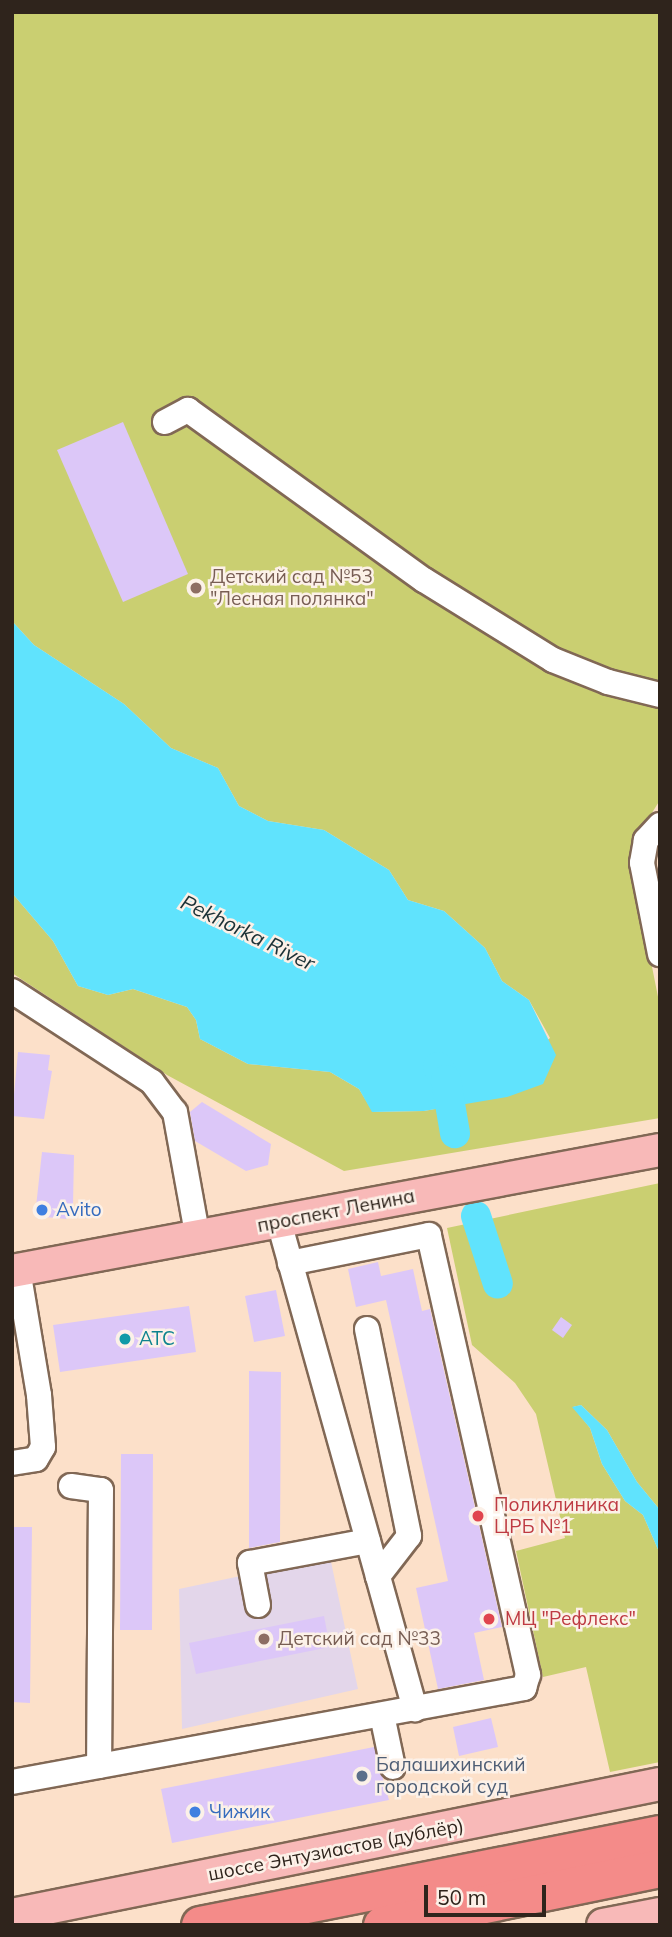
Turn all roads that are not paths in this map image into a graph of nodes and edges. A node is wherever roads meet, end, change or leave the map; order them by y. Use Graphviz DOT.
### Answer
graph roads {
  1 [pos="165,422"];
  2 [pos="660,695"];
  3 [pos="660,825"];
  4 [pos="660,954"];
  5 [pos="12,991"];
  6 [pos="660,1150"];
  7 [pos="279,1222"];
  8 [pos="198,1238"];
  9 [pos="290,1263"];
  10 [pos="15,1271"];
  11 [pos="367,1329"];
  12 [pos="12,1463"];
  13 [pos="71,1486"];
  14 [pos="368,1541"];
  15 [pos="377,1576"];
  16 [pos="258,1605"];
  17 [pos="415,1709"];
  18 [pos="382,1715"];
  19 [pos="99,1766"];
  20 [pos="393,1768"];
  21 [pos="12,1782"];
  22 [pos="660,1784"];
  23 [pos="660,1834"];
  24 [pos="660,1868"];
  25 [pos="660,1914"];
  26 [pos="12,1915"];
  27 [pos="200,1925"];
  28 [pos="382,1925"];
  29 [pos="603,1925"];
  1 -- 2 [label="street"];
  3 -- 4 [label="street"];
  5 -- 8 [label="street"];
  6 -- 7 [label="main road, проспект Ленина"];
  7 -- 8 [label="main road, проспект Ленина"];
  7 -- 9 [label="street"];
  8 -- 10 [label="main road, проспект Ленина"];
  9 -- 14 [label="street"];
  9 -- 17 [label="street"];
  10 -- 12 [label="street"];
  11 -- 15 [label="street"];
  13 -- 19 [label="street"];
  14 -- 15 [label="street"];
  14 -- 16 [label="street"];
  15 -- 17 [label="street"];
  17 -- 18 [label="street"];
  18 -- 19 [label="street"];
  18 -- 20 [label="street"];
  19 -- 21 [label="street"];
  22 -- 26 [label="main road, шоссе Энтузиастов (дублёр)"];
  23 -- 27 [label="highway"];
  24 -- 28 [label="highway"];
  25 -- 29 [label="main road"];
}
